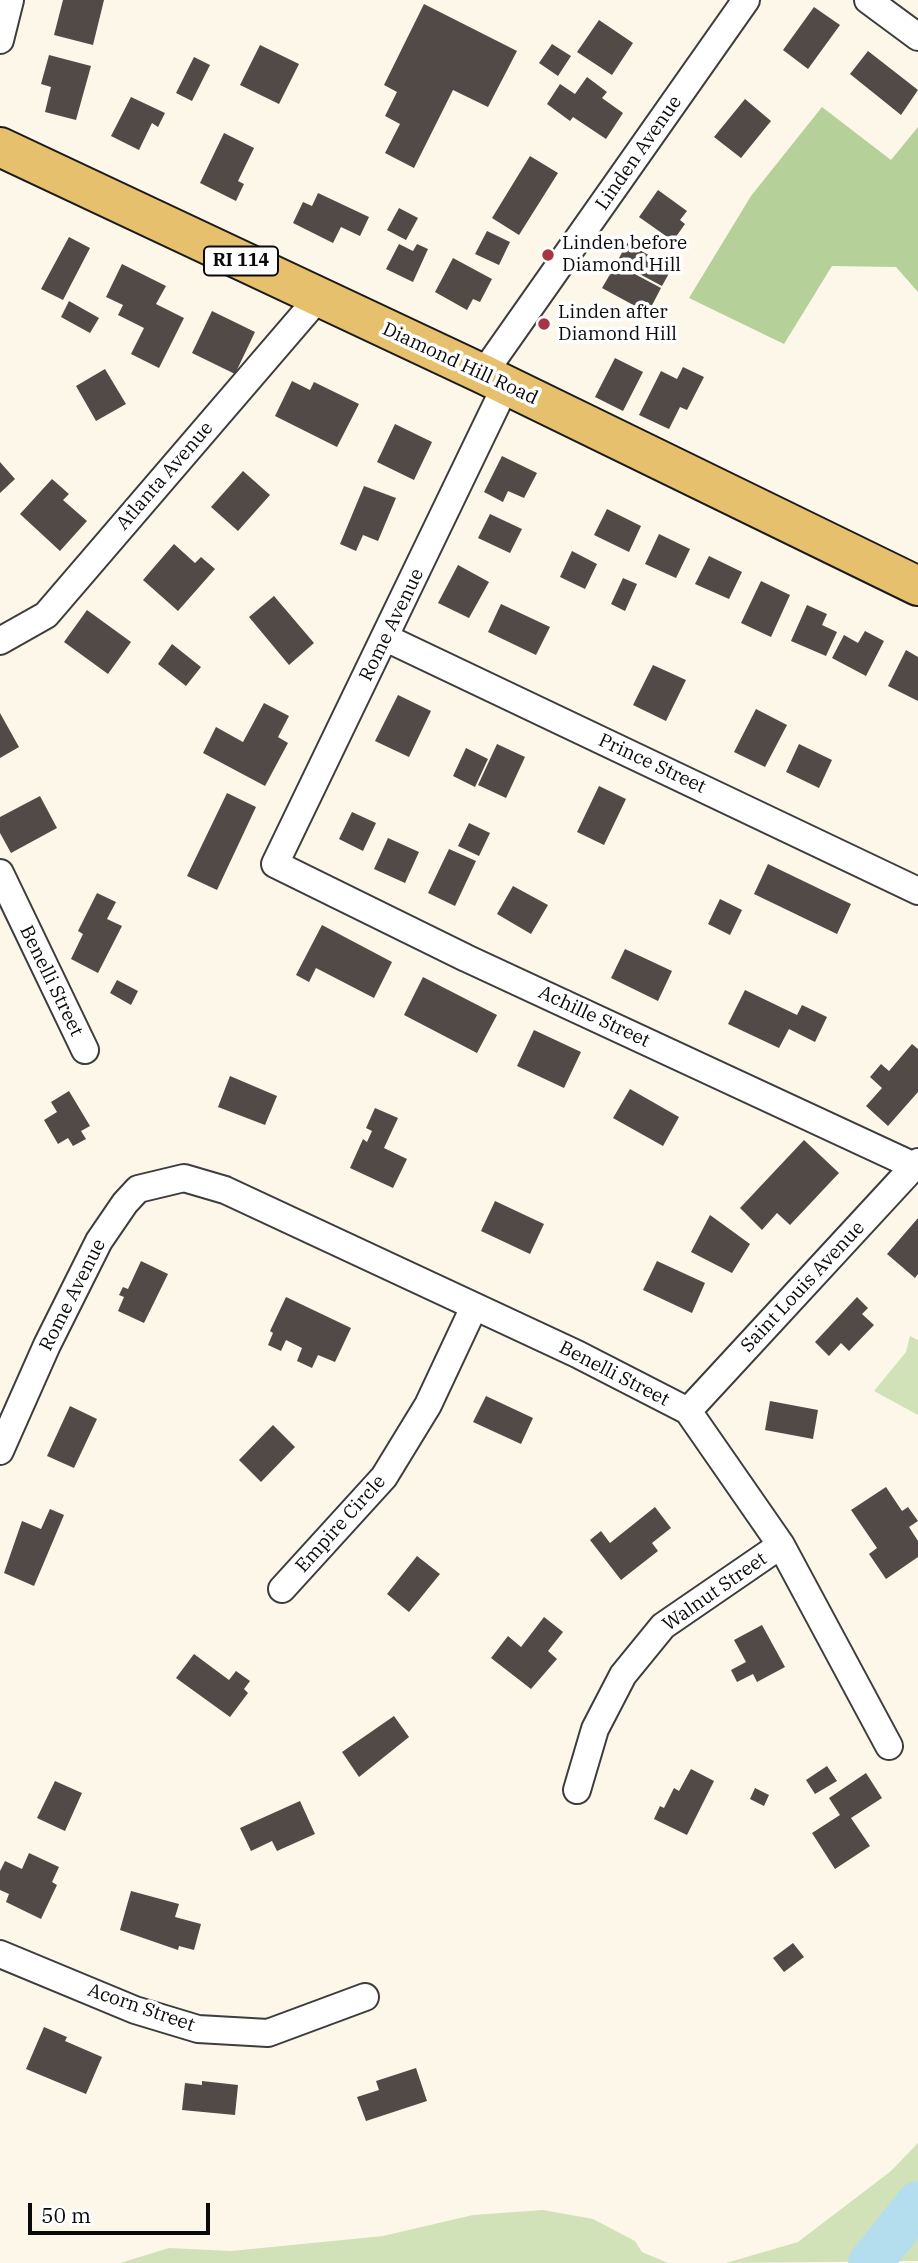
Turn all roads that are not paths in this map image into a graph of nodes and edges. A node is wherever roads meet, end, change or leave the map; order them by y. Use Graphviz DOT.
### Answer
graph roads {
  1 [pos="10,0"];
  2 [pos="746,0"];
  3 [pos="867,0"];
  4 [pos="918,37"];
  5 [pos="0,40"];
  6 [pos="0,147"];
  7 [pos="319,297"];
  8 [pos="494,380"];
  9 [pos="918,586"];
  10 [pos="386,638"];
  11 [pos="0,641"];
  12 [pos="275,864"];
  13 [pos="0,873"];
  14 [pos="918,891"];
  15 [pos="85,1050"];
  16 [pos="916,1164"];
  17 [pos="184,1178"];
  18 [pos="474,1307"];
  19 [pos="688,1411"];
  20 [pos="0,1451"];
  21 [pos="782,1545"];
  22 [pos="282,1589"];
  23 [pos="889,1746"];
  24 [pos="578,1790"];
  25 [pos="0,1954"];
  26 [pos="365,1997"];
  1 -- 5 [label="street"];
  2 -- 8 [label="street, Linden Avenue"];
  3 -- 4 [label="street"];
  6 -- 7 [label="main road, Diamond Hill Road / RI 114"];
  7 -- 8 [label="main road, Diamond Hill Road / RI 114"];
  7 -- 11 [label="street, Atlanta Avenue"];
  8 -- 9 [label="main road, Diamond Hill Road / RI 114"];
  8 -- 10 [label="street, Rome Avenue"];
  10 -- 12 [label="street, Rome Avenue"];
  10 -- 14 [label="street, Prince Street"];
  12 -- 16 [label="street, Achille Street"];
  13 -- 15 [label="street, Benelli Street"];
  16 -- 19 [label="street, Saint Louis Avenue"];
  17 -- 18 [label="street, Benelli Street"];
  17 -- 20 [label="street, Rome Avenue"];
  18 -- 19 [label="street, Benelli Street"];
  18 -- 22 [label="street, Empire Circle"];
  19 -- 21 [label="street, Benelli Street"];
  21 -- 23 [label="street, Benelli Street"];
  21 -- 24 [label="street, Walnut Street"];
  25 -- 26 [label="street, Acorn Street"];
}
